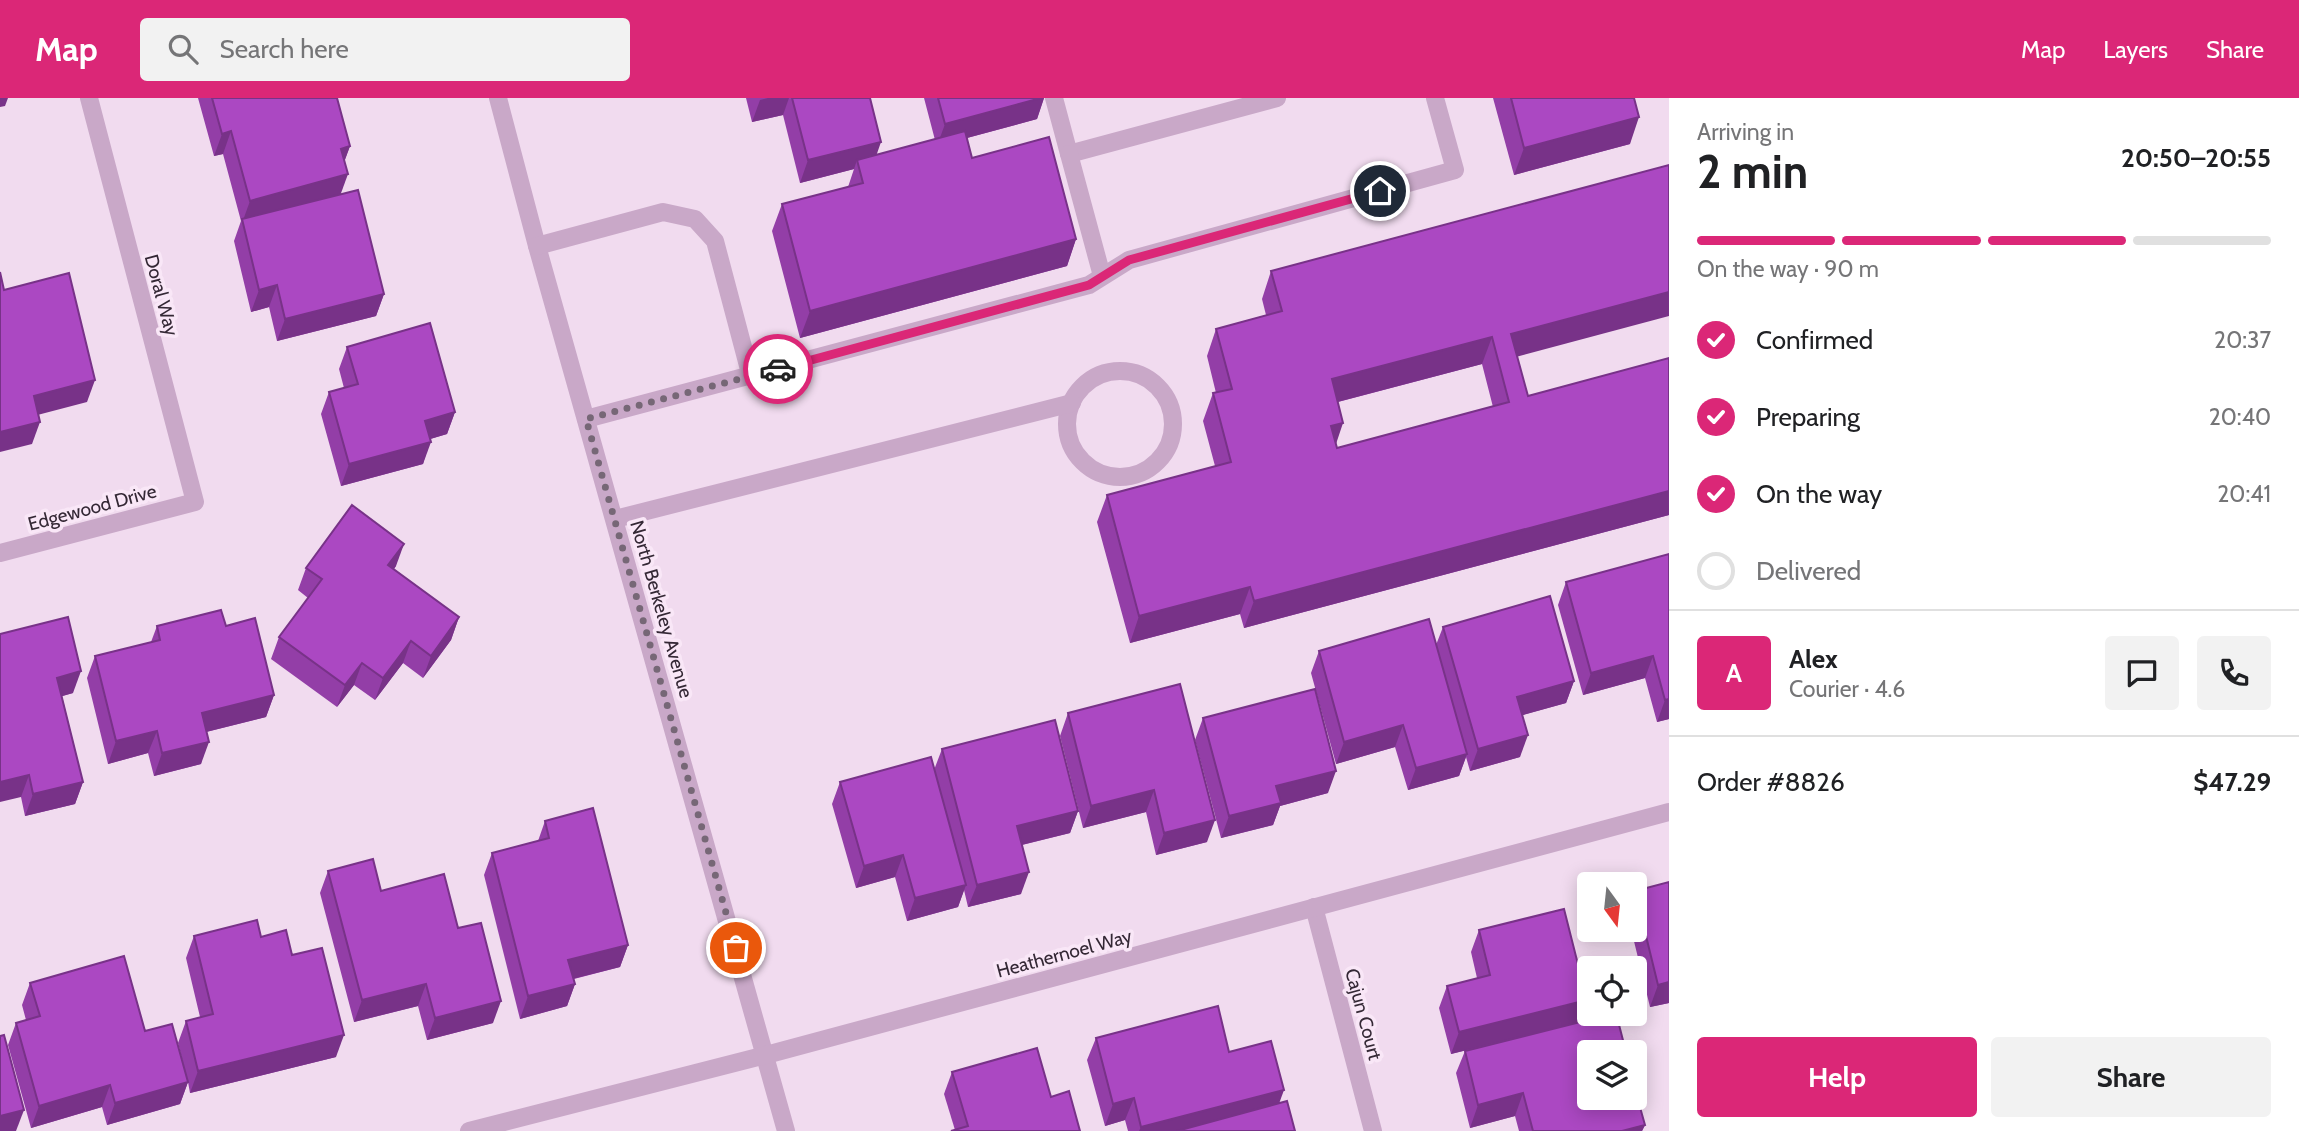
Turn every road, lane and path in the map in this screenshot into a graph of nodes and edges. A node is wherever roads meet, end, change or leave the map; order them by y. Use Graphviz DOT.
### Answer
graph roads {
  1 [pos="89,98"];
  2 [pos="498,98"];
  3 [pos="1054,98"];
  4 [pos="1277,98"];
  5 [pos="1435,98"];
  6 [pos="1069,154"];
  7 [pos="537,246"];
  8 [pos="1102,276"];
  9 [pos="751,377"];
  10 [pos="1072,402"];
  11 [pos="586,419"];
  12 [pos="195,502"];
  13 [pos="615,519"];
  14 [pos="0,553"];
  15 [pos="1669,811"];
  16 [pos="1314,907"];
  17 [pos="766,1055"];
  18 [pos="469,1131"];
  19 [pos="786,1131"];
  20 [pos="1373,1131"];
  1 -- 12 [label="street, Doral Way"];
  2 -- 7 [label="street, North Berkeley Avenue"];
  3 -- 6 [label="street"];
  4 -- 6 [label="street"];
  5 -- 8 [label="street"];
  6 -- 8 [label="street"];
  7 -- 9 [label="street"];
  7 -- 11 [label="street, North Berkeley Avenue"];
  8 -- 9 [label="street"];
  9 -- 11 [label="street"];
  10 -- 10 [label="street"];
  10 -- 13 [label="street"];
  11 -- 13 [label="street, North Berkeley Avenue"];
  12 -- 14 [label="street, Edgewood Drive"];
  13 -- 17 [label="street, North Berkeley Avenue"];
  15 -- 16 [label="street, Heathernoel Way"];
  16 -- 17 [label="street, Heathernoel Way"];
  16 -- 20 [label="street, Cajun Court"];
  17 -- 18 [label="street, Heathernoel Way"];
  17 -- 19 [label="street, North Berkeley Avenue"];
}
